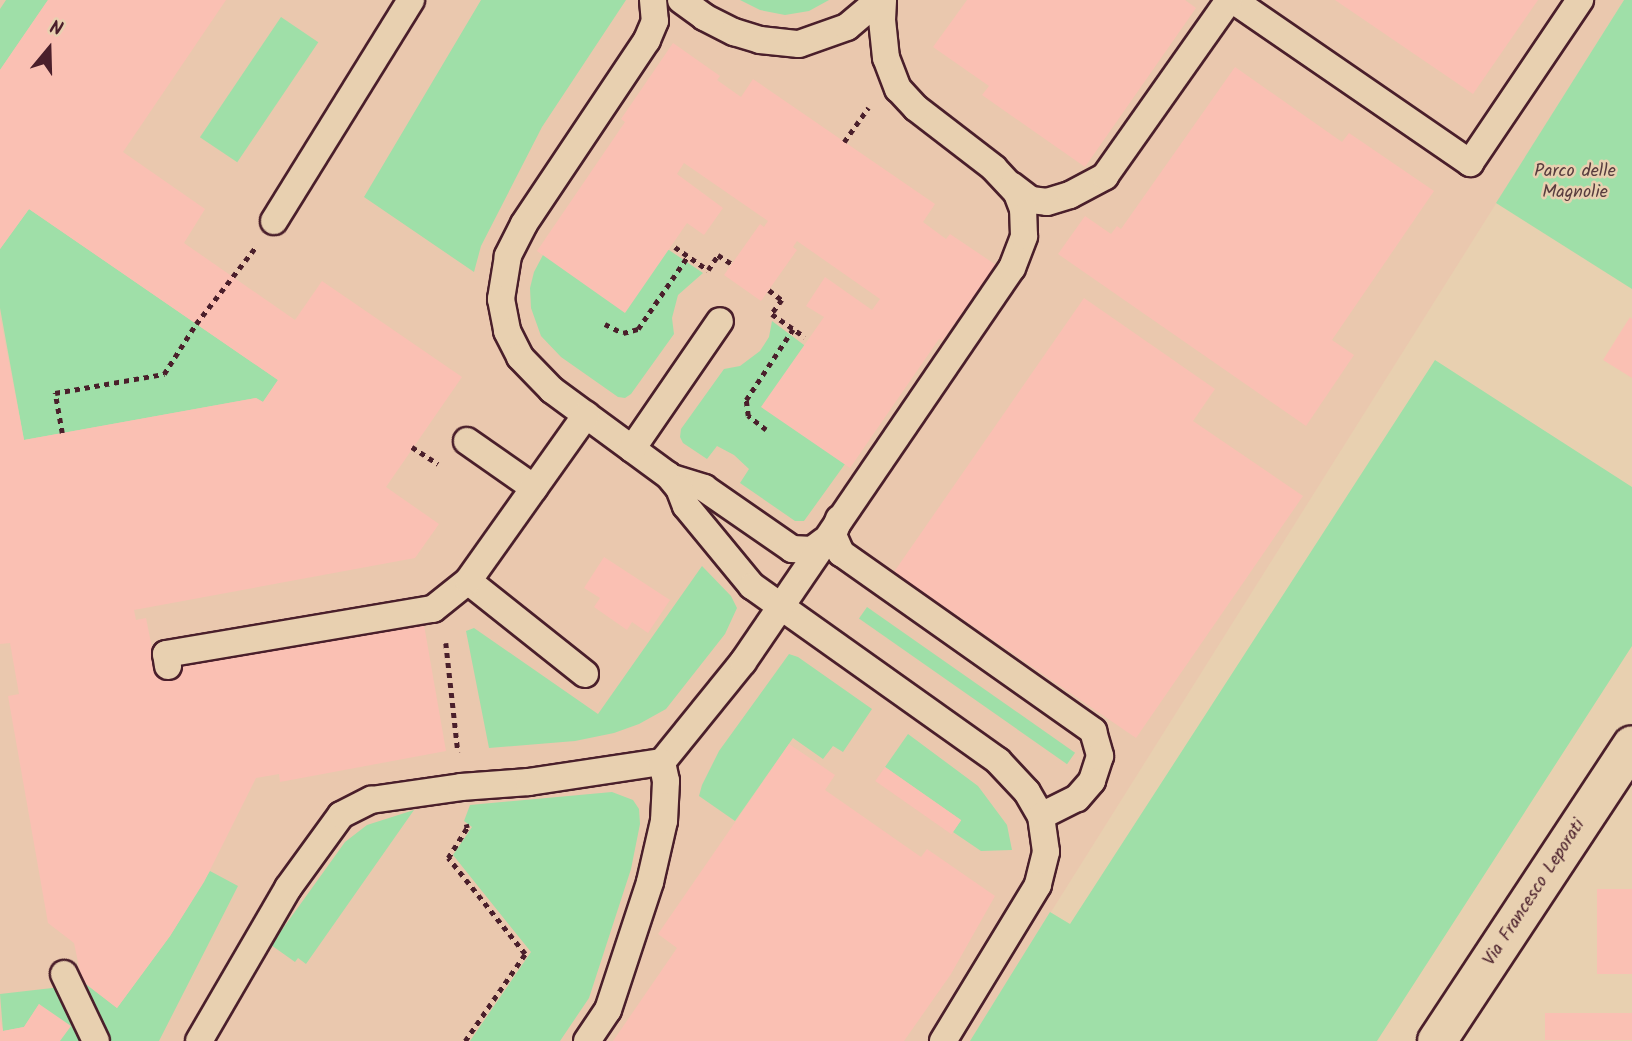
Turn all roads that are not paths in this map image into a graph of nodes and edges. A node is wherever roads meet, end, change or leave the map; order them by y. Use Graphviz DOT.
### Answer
graph roads {
  1 [pos="411,0"];
  2 [pos="653,0"];
  3 [pos="881,0"];
  4 [pos="1231,0"];
  5 [pos="1580,0"];
  6 [pos="679,1"];
  7 [pos="652,31"];
  8 [pos="1011,185"];
  9 [pos="274,221"];
  10 [pos="720,321"];
  11 [pos="586,415"];
  12 [pos="467,441"];
  13 [pos="632,449"];
  14 [pos="668,475"];
  15 [pos="534,488"];
  16 [pos="839,519"];
  17 [pos="824,541"];
  18 [pos="468,581"];
  19 [pos="779,607"];
  20 [pos="168,666"];
  21 [pos="585,674"];
  22 [pos="1632,744"];
  23 [pos="663,762"];
  24 [pos="1041,816"];
  25 [pos="65,974"];
  26 [pos="96,1041"];
  27 [pos="199,1041"];
  28 [pos="587,1041"];
  29 [pos="943,1041"];
  30 [pos="1437,1041"];
  1 -- 9 [label="lane"];
  2 -- 7 [label="lane"];
  3 -- 6 [label="lane"];
  3 -- 8 [label="lane"];
  4 -- 5 [label="lane"];
  4 -- 8 [label="lane"];
  6 -- 7 [label="lane"];
  7 -- 11 [label="lane"];
  8 -- 16 [label="lane"];
  10 -- 13 [label="lane"];
  11 -- 13 [label="lane"];
  11 -- 15 [label="lane"];
  12 -- 15 [label="lane"];
  13 -- 14 [label="lane"];
  14 -- 17 [label="lane"];
  14 -- 19 [label="lane"];
  15 -- 18 [label="lane"];
  16 -- 17 [label="lane"];
  16 -- 24 [label="lane"];
  17 -- 19 [label="lane"];
  18 -- 20 [label="lane"];
  18 -- 21 [label="lane"];
  19 -- 23 [label="lane"];
  19 -- 24 [label="lane"];
  22 -- 30 [label="street, Via Francesco Leporati"];
  23 -- 27 [label="lane"];
  23 -- 28 [label="lane"];
  24 -- 29 [label="lane"];
  25 -- 26 [label="lane"];
}
